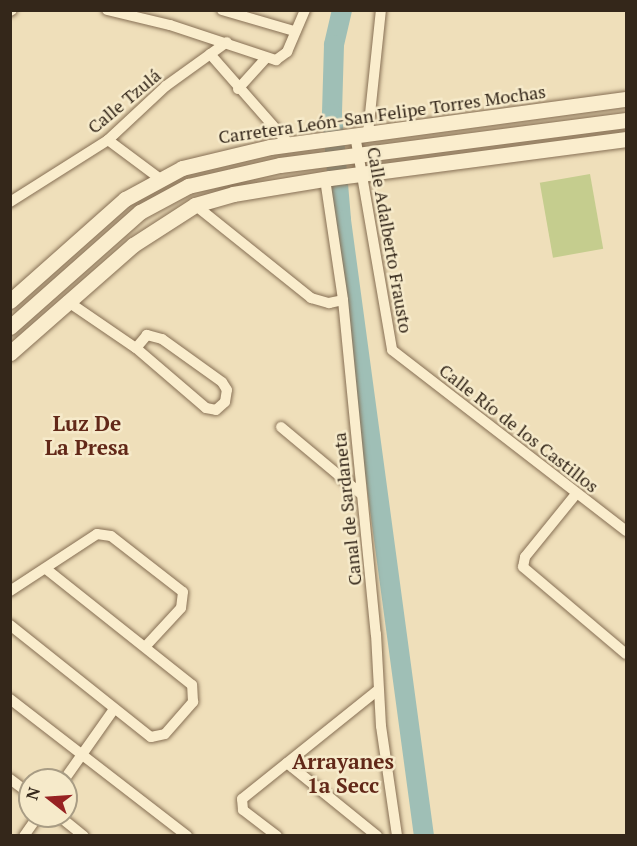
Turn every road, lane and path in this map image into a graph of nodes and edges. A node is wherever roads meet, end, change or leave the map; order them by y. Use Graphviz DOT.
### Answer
graph roads {
  1 [pos="107,10"];
  2 [pos="222,10"];
  3 [pos="305,10"];
  4 [pos="381,10"];
  5 [pos="121,12"];
  6 [pos="294,31"];
  7 [pos="227,42"];
  8 [pos="210,54"];
  9 [pos="266,58"];
  10 [pos="238,89"];
  11 [pos="627,99"];
  12 [pos="627,120"];
  13 [pos="357,135"];
  14 [pos="627,139"];
  15 [pos="108,140"];
  16 [pos="290,145"];
  17 [pos="355,155"];
  18 [pos="358,175"];
  19 [pos="159,178"];
  20 [pos="328,178"];
  21 [pos="10,202"];
  22 [pos="195,205"];
  23 [pos="343,300"];
  24 [pos="10,301"];
  25 [pos="67,301"];
  26 [pos="10,327"];
  27 [pos="136,348"];
  28 [pos="392,350"];
  29 [pos="10,353"];
  30 [pos="281,427"];
  31 [pos="361,494"];
  32 [pos="576,494"];
  33 [pos="627,531"];
  34 [pos="46,568"];
  35 [pos="10,591"];
  36 [pos="10,625"];
  37 [pos="145,647"];
  38 [pos="627,654"];
  39 [pos="378,690"];
  40 [pos="10,699"];
  41 [pos="114,709"];
  42 [pos="82,754"];
  43 [pos="287,763"];
  44 [pos="72,768"];
  45 [pos="187,836"];
  46 [pos="277,836"];
  47 [pos="377,836"];
  48 [pos="397,836"];
  1 -- 5 [label="street"];
  2 -- 6 [label="street"];
  3 -- 6 [label="street"];
  4 -- 13 [label="street, Calle Adalberto Frausto"];
  5 -- 7 [label="street"];
  6 -- 9 [label="street"];
  7 -- 8 [label="street, Calle Tzulá"];
  7 -- 9 [label="street"];
  8 -- 10 [label="street"];
  8 -- 15 [label="street, Calle Tzulá"];
  9 -- 10 [label="street"];
  10 -- 16 [label="street"];
  11 -- 13 [label="main road, Carretera León-San Felipe Torres Mochas"];
  12 -- 17 [label="main road"];
  13 -- 16 [label="main road, Carretera León-San Felipe Torres Mochas"];
  13 -- 17 [label="street, Calle Adalberto Frausto"];
  14 -- 18 [label="main road"];
  15 -- 19 [label="street"];
  15 -- 21 [label="street, Calle Tzulá"];
  16 -- 19 [label="main road, Carretera León-San Felipe Torres Mochas"];
  17 -- 18 [label="street, Calle Adalberto Frausto"];
  17 -- 26 [label="main road"];
  18 -- 20 [label="main road"];
  18 -- 28 [label="street, Calle Adalberto Frausto"];
  19 -- 24 [label="main road, Carretera León-San Felipe Torres Mochas"];
  20 -- 22 [label="main road"];
  20 -- 23 [label="street, Canal de Sardaneta"];
  22 -- 23 [label="street"];
  22 -- 25 [label="main road"];
  23 -- 31 [label="street, Canal de Sardaneta"];
  25 -- 27 [label="street"];
  25 -- 29 [label="main road"];
  27 -- 27 [label="street"];
  28 -- 32 [label="street, Calle Río de los Castillos"];
  30 -- 31 [label="street"];
  31 -- 39 [label="street, Canal de Sardaneta"];
  32 -- 33 [label="street, Calle Río de los Castillos"];
  32 -- 38 [label="street"];
  34 -- 35 [label="street"];
  34 -- 37 [label="street"];
  34 -- 37 [label="street"];
  36 -- 41 [label="street"];
  37 -- 41 [label="street"];
  39 -- 43 [label="street"];
  39 -- 48 [label="street, Canal de Sardaneta"];
  40 -- 42 [label="street"];
  41 -- 42 [label="street"];
  42 -- 44 [label="street"];
  42 -- 45 [label="street"];
  43 -- 46 [label="street"];
  43 -- 47 [label="street"];
}
